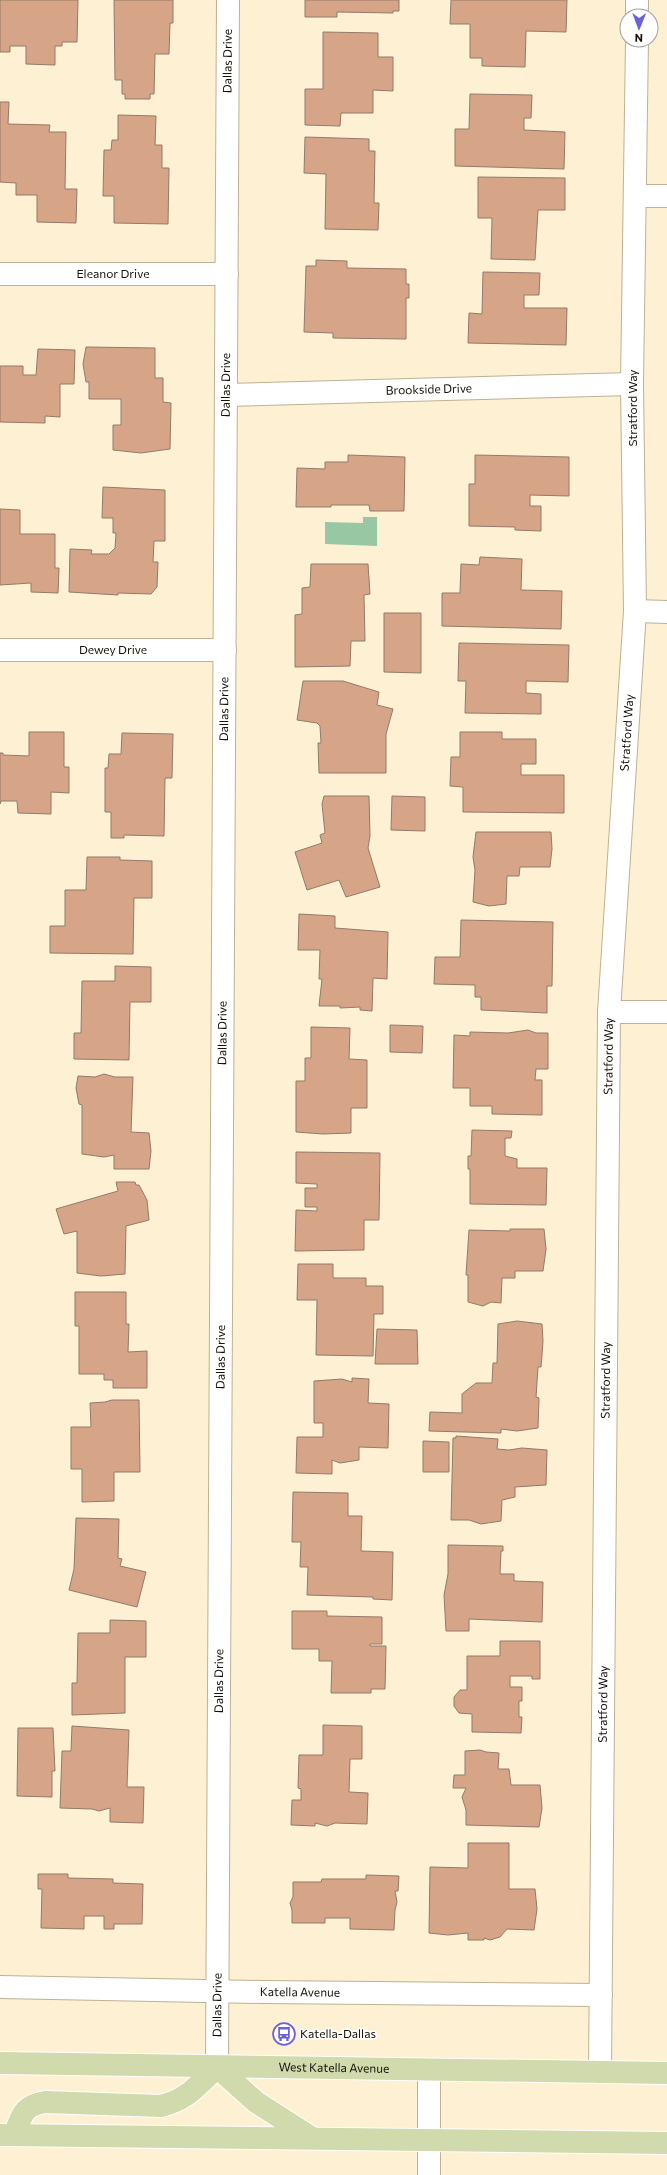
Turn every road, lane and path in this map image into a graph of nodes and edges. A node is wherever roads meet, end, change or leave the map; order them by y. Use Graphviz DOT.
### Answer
graph roads {
  1 [pos="228,0"];
  2 [pos="637,48"];
  3 [pos="635,196"];
  4 [pos="667,196"];
  5 [pos="0,274"];
  6 [pos="227,274"];
  7 [pos="632,384"];
  8 [pos="226,395"];
  9 [pos="635,611"];
  10 [pos="667,612"];
  11 [pos="0,650"];
  12 [pos="225,650"];
  13 [pos="609,1012"];
  14 [pos="667,1012"];
  15 [pos="0,1987"];
  16 [pos="218,1991"];
  17 [pos="601,1995"];
  18 [pos="0,2063"];
  19 [pos="217,2067"];
  20 [pos="429,2070"];
  21 [pos="600,2072"];
  22 [pos="667,2073"];
  23 [pos="7,2135"];
  24 [pos="313,2138"];
  25 [pos="429,2140"];
  26 [pos="667,2143"];
  27 [pos="429,2175"];
  1 -- 6 [label="street, Dallas Drive"];
  2 -- 3 [label="street, Stratford Way"];
  3 -- 4 [label="street"];
  3 -- 7 [label="street, Stratford Way"];
  5 -- 6 [label="street, Eleanor Drive"];
  6 -- 8 [label="street, Dallas Drive"];
  7 -- 8 [label="street, Brookside Drive"];
  7 -- 9 [label="street, Stratford Way"];
  8 -- 12 [label="street, Dallas Drive"];
  9 -- 10 [label="street"];
  9 -- 13 [label="street, Stratford Way"];
  11 -- 12 [label="street, Dewey Drive"];
  12 -- 16 [label="street, Dallas Drive"];
  13 -- 14 [label="street"];
  13 -- 17 [label="street, Stratford Way"];
  15 -- 16 [label="street, Katella Avenue"];
  16 -- 17 [label="street, Katella Avenue"];
  16 -- 19 [label="street, Dallas Drive"];
  17 -- 21 [label="street, Stratford Way"];
  18 -- 19 [label="main road, West Katella Avenue"];
  19 -- 20 [label="main road, West Katella Avenue"];
  19 -- 23 [label="main road"];
  19 -- 24 [label="main road"];
  20 -- 21 [label="main road, West Katella Avenue"];
  20 -- 25 [label="street"];
  21 -- 22 [label="main road, West Katella Avenue"];
  23 -- 24 [label="main road"];
  24 -- 25 [label="main road"];
  25 -- 26 [label="main road"];
  25 -- 27 [label="street"];
}
